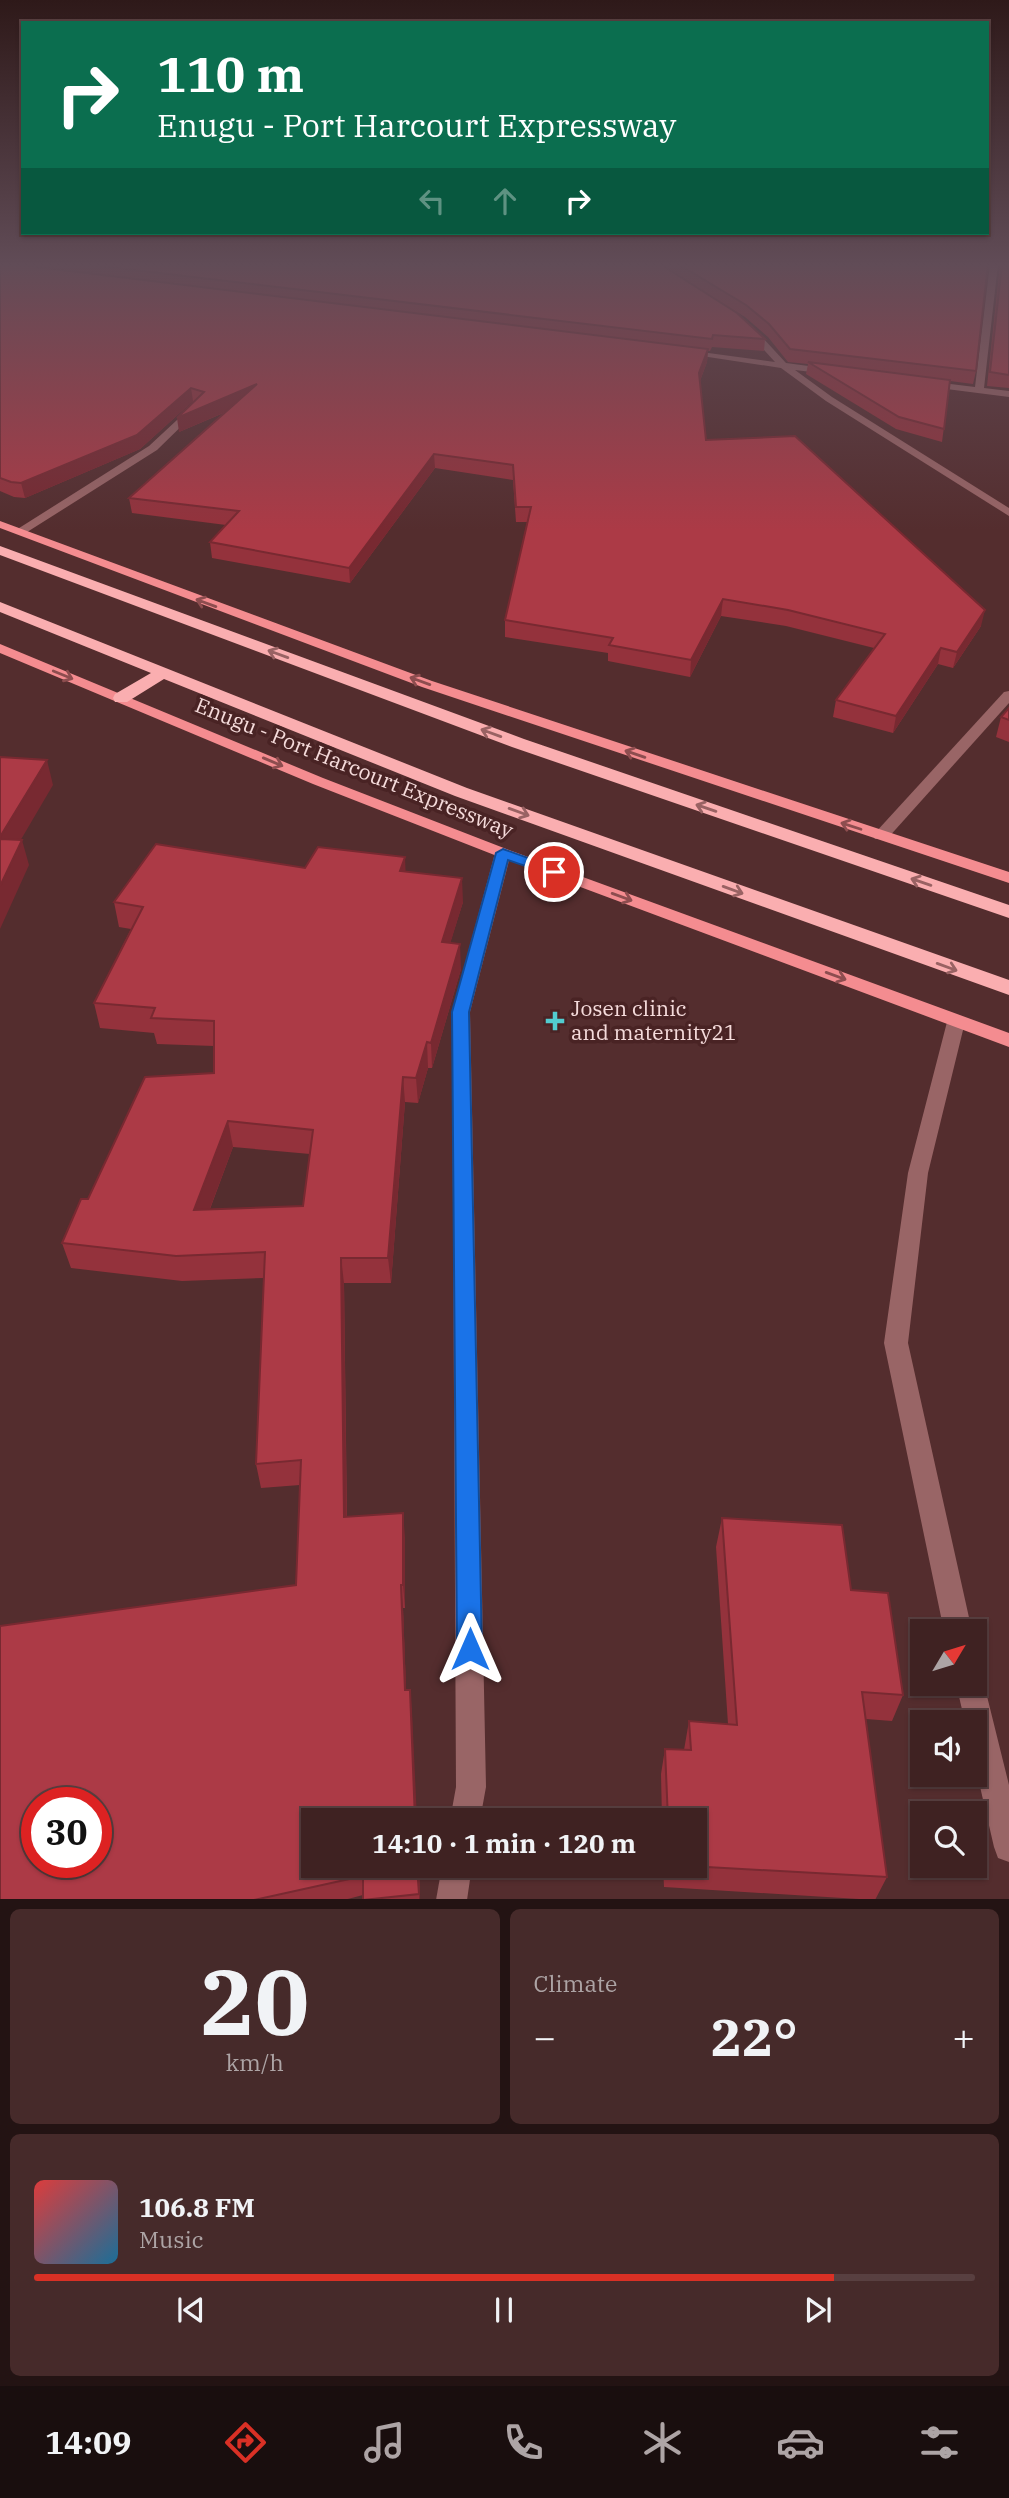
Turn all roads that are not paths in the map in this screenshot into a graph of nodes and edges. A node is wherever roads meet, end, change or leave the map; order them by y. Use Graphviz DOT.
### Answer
graph roads {
  1 [pos="679,353"];
  2 [pos="772,353"];
  3 [pos="983,353"];
  4 [pos="783,366"];
  5 [pos="835,372"];
  6 [pos="914,382"];
  7 [pos="979,390"];
  8 [pos="1009,394"];
  9 [pos="198,405"];
  10 [pos="1009,513"];
  11 [pos="0,524"];
  12 [pos="20,532"];
  13 [pos="0,550"];
  14 [pos="0,607"];
  15 [pos="0,648"];
  16 [pos="164,672"];
  17 [pos="1009,695"];
  18 [pos="121,698"];
  19 [pos="881,836"];
  20 [pos="503,853"];
  21 [pos="1009,878"];
  22 [pos="1009,912"];
  23 [pos="1009,988"];
  24 [pos="956,1022"];
  25 [pos="1009,1040"];
  26 [pos="955,1619"];
  27 [pos="974,1696"];
  28 [pos="468,1808"];
  29 [pos="1009,1847"];
  30 [pos="455,1878"];
  31 [pos="451,1899"];
  1 -- 4 [label="street"];
  2 -- 4 [label="street"];
  3 -- 7 [label="street"];
  4 -- 5 [label="street"];
  4 -- 10 [label="street"];
  6 -- 7 [label="street"];
  7 -- 8 [label="street"];
  9 -- 12 [label="street"];
  11 -- 12 [label="main road"];
  19 -- 12 [label="main road, one-way"];
  22 -- 13 [label="highway, one-way"];
  14 -- 16 [label="highway, Enugu - Port Harcourt Expressway"];
  15 -- 18 [label="main road, Enugu - Port Harcourt Expressway, one-way"];
  16 -- 18 [label="highway"];
  16 -- 23 [label="highway, Enugu - Port Harcourt Expressway, one-way"];
  17 -- 19 [label="street"];
  18 -- 20 [label="main road, Enugu - Port Harcourt Expressway, one-way"];
  19 -- 21 [label="main road"];
  20 -- 24 [label="main road, Enugu - Port Harcourt Expressway, one-way"];
  20 -- 28 [label="street"];
  24 -- 25 [label="main road, Enugu - Port Harcourt Expressway"];
  24 -- 26 [label="street"];
  27 -- 29 [label="street"];
  30 -- 31 [label="street"];
}
